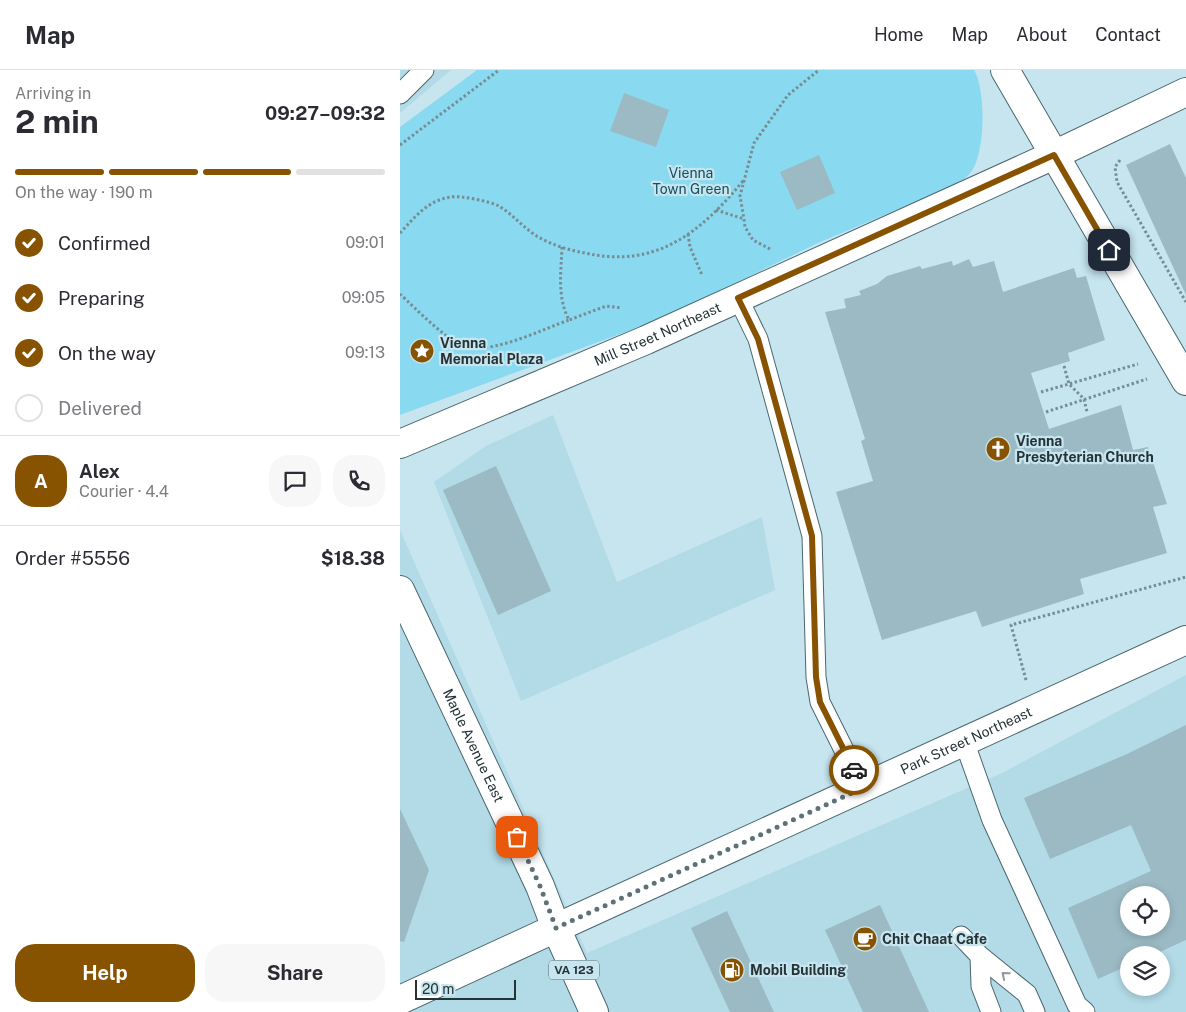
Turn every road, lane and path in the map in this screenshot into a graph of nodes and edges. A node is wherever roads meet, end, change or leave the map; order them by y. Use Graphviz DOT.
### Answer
graph roads {
  1 [pos="424,70"];
  2 [pos="498,70"];
  3 [pos="819,70"];
  4 [pos="1005,70"];
  5 [pos="1186,92"];
  6 [pos="400,94"];
  7 [pos="400,145"];
  8 [pos="1124,154"];
  9 [pos="1054,155"];
  10 [pos="745,178"];
  11 [pos="716,210"];
  12 [pos="744,219"];
  13 [pos="400,233"];
  14 [pos="688,234"];
  15 [pos="562,247"];
  16 [pos="774,252"];
  17 [pos="702,275"];
  18 [pos="400,294"];
  19 [pos="738,298"];
  20 [pos="1186,302"];
  21 [pos="622,308"];
  22 [pos="569,320"];
  23 [pos="1138,364"];
  24 [pos="1064,366"];
  25 [pos="1147,379"];
  26 [pos="1186,381"];
  27 [pos="1069,384"];
  28 [pos="1041,392"];
  29 [pos="1084,399"];
  30 [pos="1046,412"];
  31 [pos="1087,412"];
  32 [pos="400,444"];
  33 [pos="1186,577"];
  34 [pos="400,590"];
  35 [pos="1186,640"];
  36 [pos="1034,709"];
  37 [pos="964,741"];
  38 [pos="863,788"];
  39 [pos="556,928"];
  40 [pos="961,936"];
  41 [pos="980,956"];
  42 [pos="400,1000"];
  43 [pos="400,1008"];
  44 [pos="406,1012"];
  45 [pos="594,1012"];
  46 [pos="991,1012"];
  47 [pos="1035,1012"];
  48 [pos="1085,1012"];
  1 -- 6 [label="lane"];
  2 -- 7 [label="path"];
  3 -- 10 [label="path"];
  4 -- 9 [label="street"];
  5 -- 9 [label="street, Mill Street Northeast"];
  8 -- 20 [label="path"];
  9 -- 19 [label="street, Mill Street Northeast"];
  9 -- 26 [label="street"];
  10 -- 11 [label="path"];
  10 -- 12 [label="path"];
  11 -- 12 [label="path"];
  11 -- 14 [label="path"];
  12 -- 16 [label="path"];
  13 -- 15 [label="path"];
  14 -- 15 [label="path"];
  14 -- 17 [label="path"];
  15 -- 22 [label="path"];
  18 -- 22 [label="path"];
  19 -- 32 [label="street, Mill Street Northeast"];
  19 -- 38 [label="lane"];
  21 -- 22 [label="path"];
  23 -- 27 [label="path"];
  24 -- 27 [label="path"];
  25 -- 29 [label="path"];
  27 -- 28 [label="path"];
  27 -- 29 [label="path"];
  29 -- 30 [label="path"];
  29 -- 31 [label="path"];
  33 -- 36 [label="path"];
  34 -- 39 [label="street, Maple Avenue East / VA 123"];
  35 -- 36 [label="street, Park Street Northeast"];
  36 -- 37 [label="street, Park Street Northeast"];
  37 -- 38 [label="street, Park Street Northeast"];
  37 -- 48 [label="lane"];
  38 -- 39 [label="street, Park Street Northeast"];
  39 -- 42 [label="street, Park Street Northeast"];
  39 -- 45 [label="street, Maple Avenue East / VA 123"];
  40 -- 41 [label="lane"];
  41 -- 46 [label="lane"];
  47 -- 41 [label="lane, one-way"];
  43 -- 44 [label="lane"];
}
